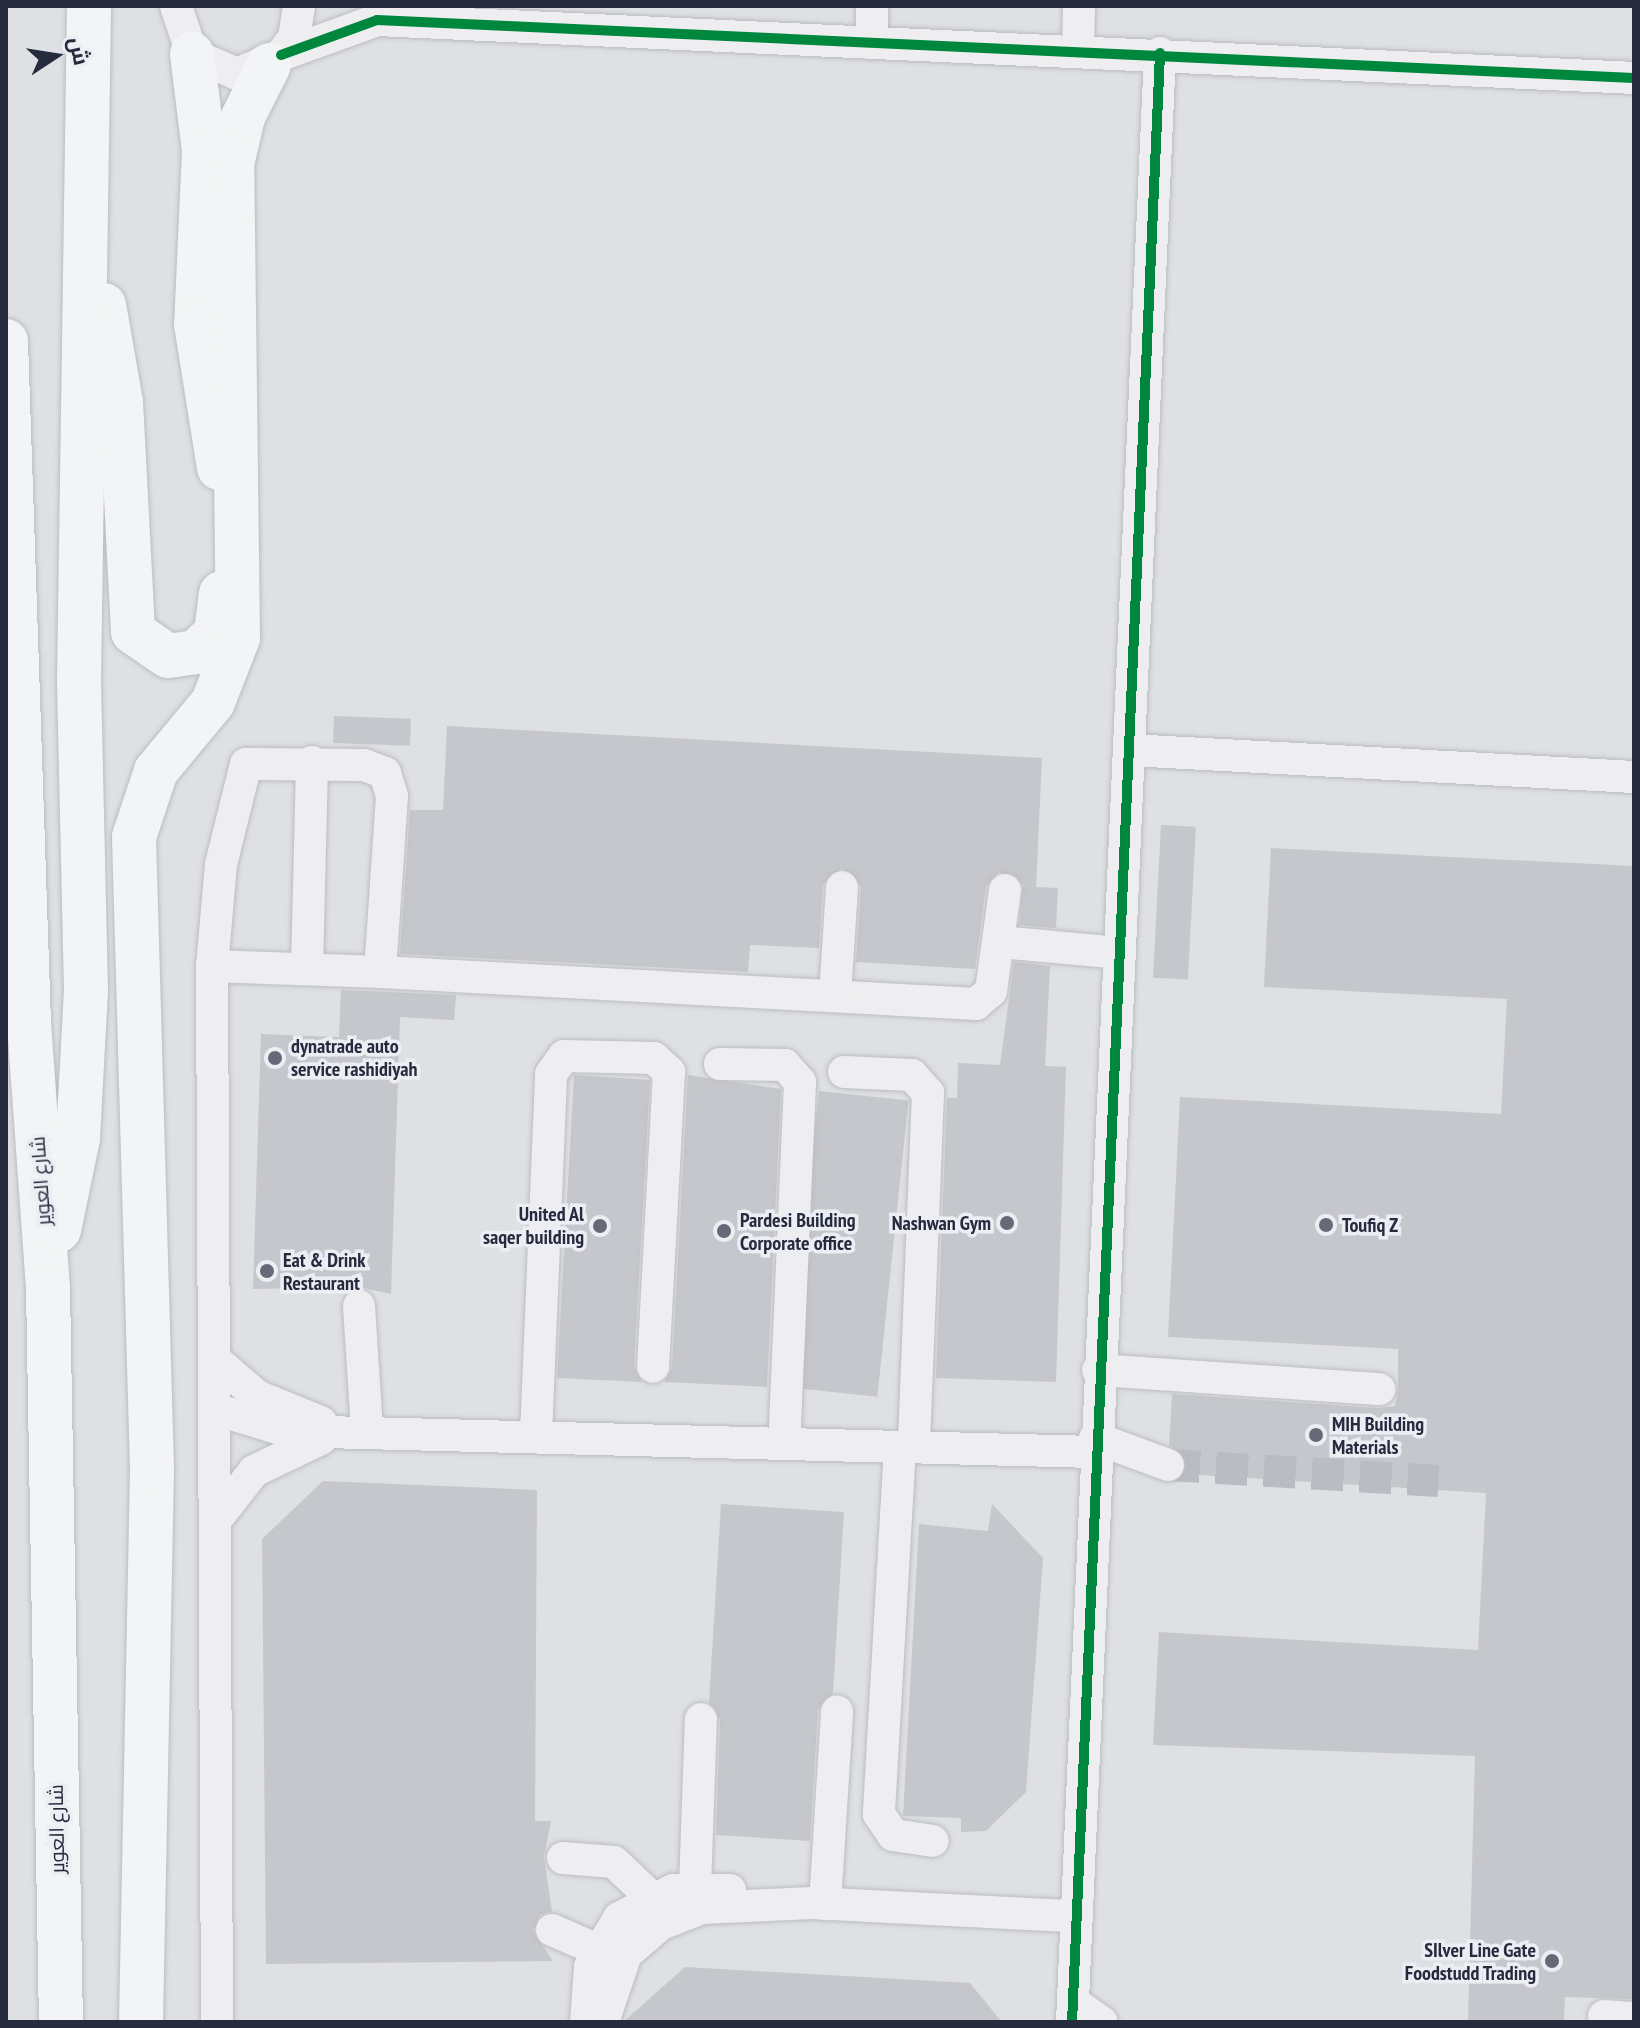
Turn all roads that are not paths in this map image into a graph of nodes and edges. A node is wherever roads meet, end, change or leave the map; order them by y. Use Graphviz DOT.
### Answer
graph roads {
  1 [pos="89,6"];
  2 [pos="176,6"];
  3 [pos="299,6"];
  4 [pos="872,6"];
  5 [pos="1079,6"];
  6 [pos="366,13"];
  7 [pos="872,41"];
  8 [pos="1078,48"];
  9 [pos="1160,53"];
  10 [pos="192,54"];
  11 [pos="275,60"];
  12 [pos="1634,78"];
  13 [pos="89,260"];
  14 [pos="6,341"];
  15 [pos="1129,750"];
  16 [pos="312,762"];
  17 [pos="1634,777"];
  18 [pos="842,887"];
  19 [pos="1005,890"];
  20 [pos="999,942"];
  21 [pos="1119,953"];
  22 [pos="212,966"];
  23 [pos="307,969"];
  24 [pos="380,972"];
  25 [pos="835,996"];
  26 [pos="720,1064"];
  27 [pos="844,1072"];
  28 [pos="48,1288"];
  29 [pos="359,1306"];
  30 [pos="214,1359"];
  31 [pos="653,1367"];
  32 [pos="1098,1370"];
  33 [pos="1379,1389"];
  34 [pos="215,1409"];
  35 [pos="367,1430"];
  36 [pos="536,1435"];
  37 [pos="784,1443"];
  38 [pos="1095,1445"];
  39 [pos="907,1447"];
  40 [pos="1168,1465"];
  41 [pos="215,1521"];
  42 [pos="837,1711"];
  43 [pos="701,1719"];
  44 [pos="933,1841"];
  45 [pos="563,1858"];
  46 [pos="695,1888"];
  47 [pos="651,1897"];
  48 [pos="818,1903"];
  49 [pos="1073,1916"];
  50 [pos="552,1930"];
  51 [pos="596,1949"];
  52 [pos="1072,2012"];
  53 [pos="61,2022"];
  54 [pos="141,2022"];
  55 [pos="217,2022"];
  56 [pos="586,2022"];
  57 [pos="603,2022"];
  58 [pos="1102,2022"];
  1 -- 13 [label="highway"];
  2 -- 10 [label="street"];
  3 -- 11 [label="street"];
  4 -- 7 [label="street"];
  5 -- 8 [label="street"];
  6 -- 7 [label="street"];
  6 -- 11 [label="street"];
  7 -- 8 [label="street"];
  8 -- 9 [label="street"];
  9 -- 12 [label="street"];
  9 -- 15 [label="street"];
  10 -- 11 [label="street"];
  10 -- 13 [label="highway"];
  11 -- 54 [label="highway"];
  13 -- 28 [label="highway"];
  14 -- 28 [label="highway, شارع العوير"];
  15 -- 17 [label="street"];
  15 -- 21 [label="street"];
  16 -- 22 [label="street"];
  16 -- 23 [label="street"];
  16 -- 24 [label="street"];
  18 -- 25 [label="street"];
  19 -- 20 [label="street"];
  20 -- 21 [label="street"];
  20 -- 25 [label="street"];
  21 -- 32 [label="street"];
  22 -- 23 [label="street"];
  22 -- 30 [label="street"];
  23 -- 24 [label="street"];
  24 -- 25 [label="street"];
  26 -- 37 [label="street"];
  27 -- 39 [label="street"];
  28 -- 53 [label="highway, شارع العوير"];
  29 -- 35 [label="street"];
  30 -- 34 [label="street"];
  30 -- 35 [label="street"];
  31 -- 36 [label="street"];
  32 -- 33 [label="street"];
  32 -- 38 [label="street"];
  34 -- 35 [label="street"];
  34 -- 41 [label="street"];
  35 -- 36 [label="street"];
  35 -- 41 [label="street"];
  36 -- 37 [label="street"];
  37 -- 39 [label="street"];
  38 -- 39 [label="street"];
  38 -- 40 [label="street"];
  38 -- 49 [label="street"];
  39 -- 44 [label="street"];
  41 -- 55 [label="street"];
  42 -- 48 [label="street"];
  43 -- 46 [label="street"];
  45 -- 47 [label="street"];
  46 -- 47 [label="street"];
  46 -- 48 [label="street"];
  47 -- 51 [label="street"];
  48 -- 49 [label="street"];
  48 -- 57 [label="street"];
  49 -- 52 [label="street"];
  50 -- 51 [label="street"];
  51 -- 56 [label="street"];
  52 -- 58 [label="street"];
}
